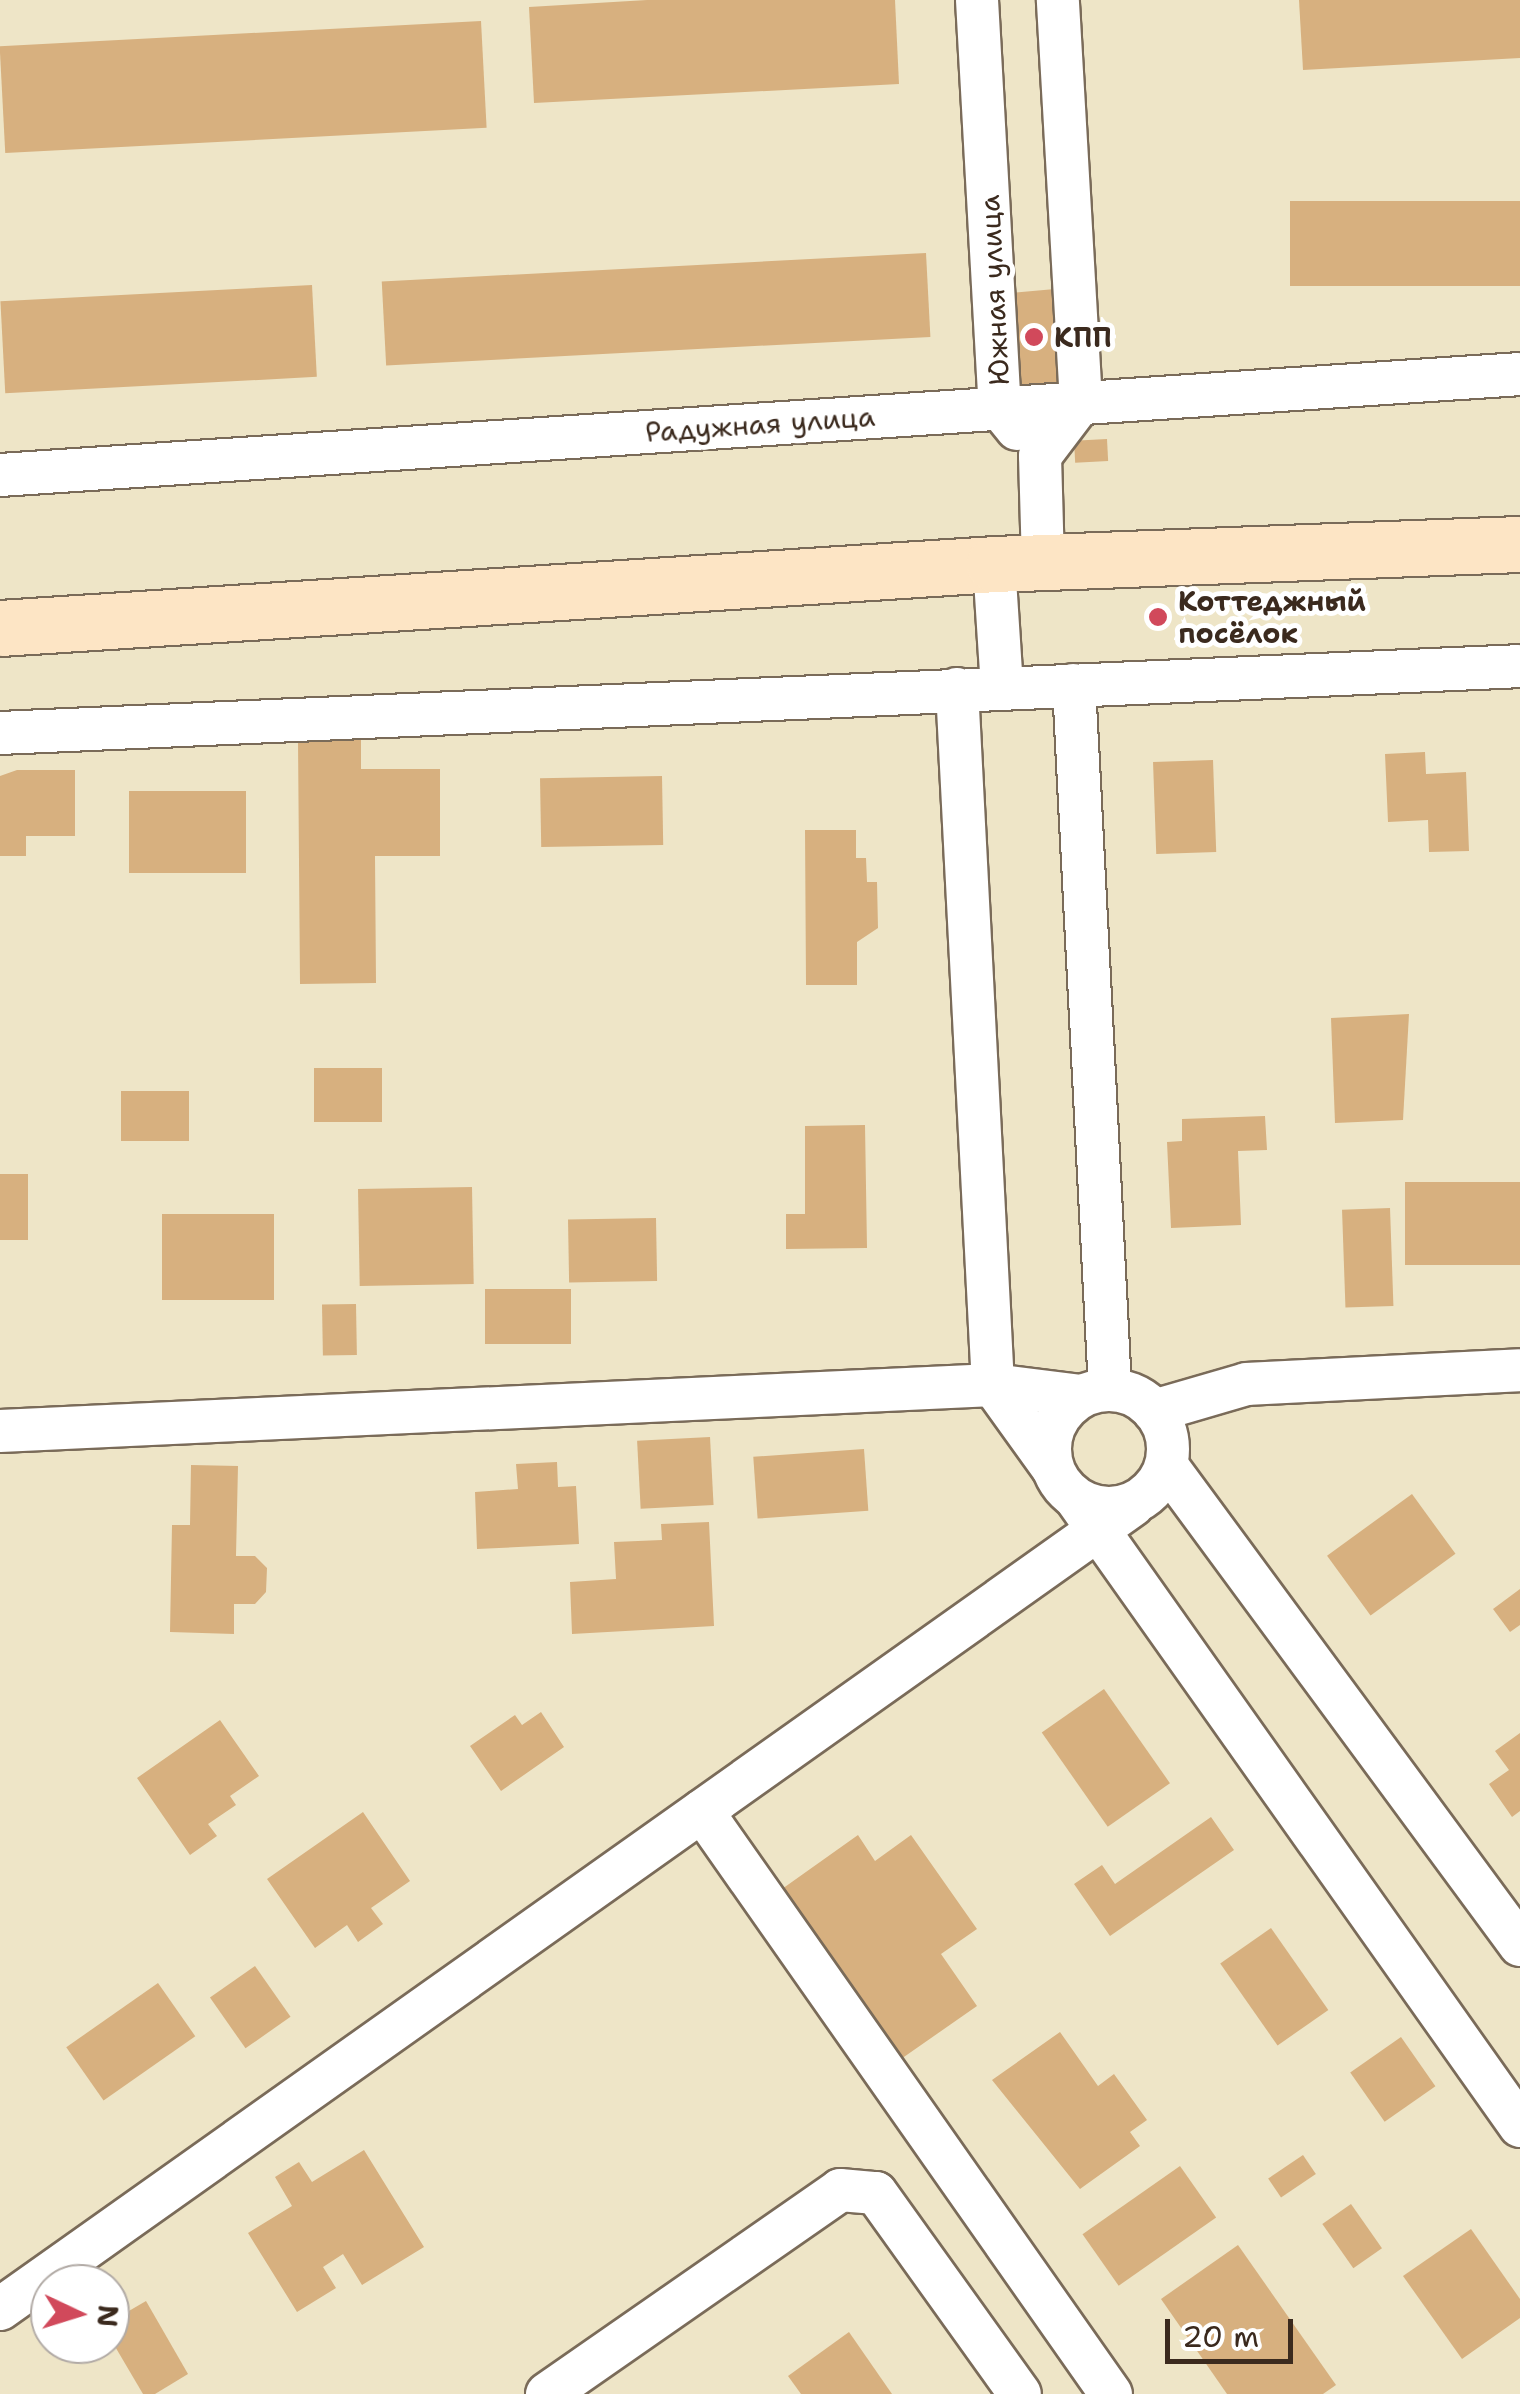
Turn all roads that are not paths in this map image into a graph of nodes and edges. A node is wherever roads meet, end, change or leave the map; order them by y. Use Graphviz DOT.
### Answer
graph roads {
  1 [pos="977,0"];
  2 [pos="1058,0"];
  3 [pos="1520,374"];
  4 [pos="1082,402"];
  5 [pos="1000,408"];
  6 [pos="1040,456"];
  7 [pos="0,475"];
  8 [pos="1520,544"];
  9 [pos="1018,564"];
  10 [pos="0,628"];
  11 [pos="1520,666"];
  12 [pos="1074,684"];
  13 [pos="1002,688"];
  14 [pos="956,689"];
  15 [pos="0,733"];
  16 [pos="1520,1370"];
  17 [pos="994,1385"];
  18 [pos="1096,1393"];
  19 [pos="1154,1410"];
  20 [pos="0,1431"];
  21 [pos="1167,1466"];
  22 [pos="1075,1499"];
  23 [pos="702,1810"];
  24 [pos="1520,1945"];
  25 [pos="1520,2126"];
  26 [pos="0,2308"];
  27 [pos="547,2394"];
  28 [pos="1020,2394"];
  29 [pos="1111,2394"];
  1 -- 5 [label="street, Южная улица"];
  2 -- 4 [label="street"];
  3 -- 4 [label="street, Радужная улица"];
  4 -- 5 [label="street, Радужная улица"];
  4 -- 6 [label="street"];
  5 -- 6 [label="street, Южная улица"];
  5 -- 7 [label="street, Радужная улица"];
  6 -- 9 [label="street"];
  8 -- 9 [label="main road"];
  9 -- 10 [label="main road"];
  9 -- 13 [label="street"];
  11 -- 12 [label="street"];
  12 -- 13 [label="street"];
  12 -- 18 [label="street"];
  13 -- 14 [label="street"];
  14 -- 15 [label="street"];
  14 -- 17 [label="street"];
  16 -- 19 [label="street"];
  17 -- 18 [label="street"];
  17 -- 20 [label="street"];
  17 -- 22 [label="street"];
  18 -- 19 [label="street"];
  18 -- 22 [label="street"];
  19 -- 21 [label="street"];
  21 -- 22 [label="street"];
  21 -- 24 [label="street"];
  22 -- 23 [label="street"];
  22 -- 25 [label="street"];
  23 -- 26 [label="street"];
  23 -- 29 [label="street"];
  27 -- 28 [label="street"];
}
